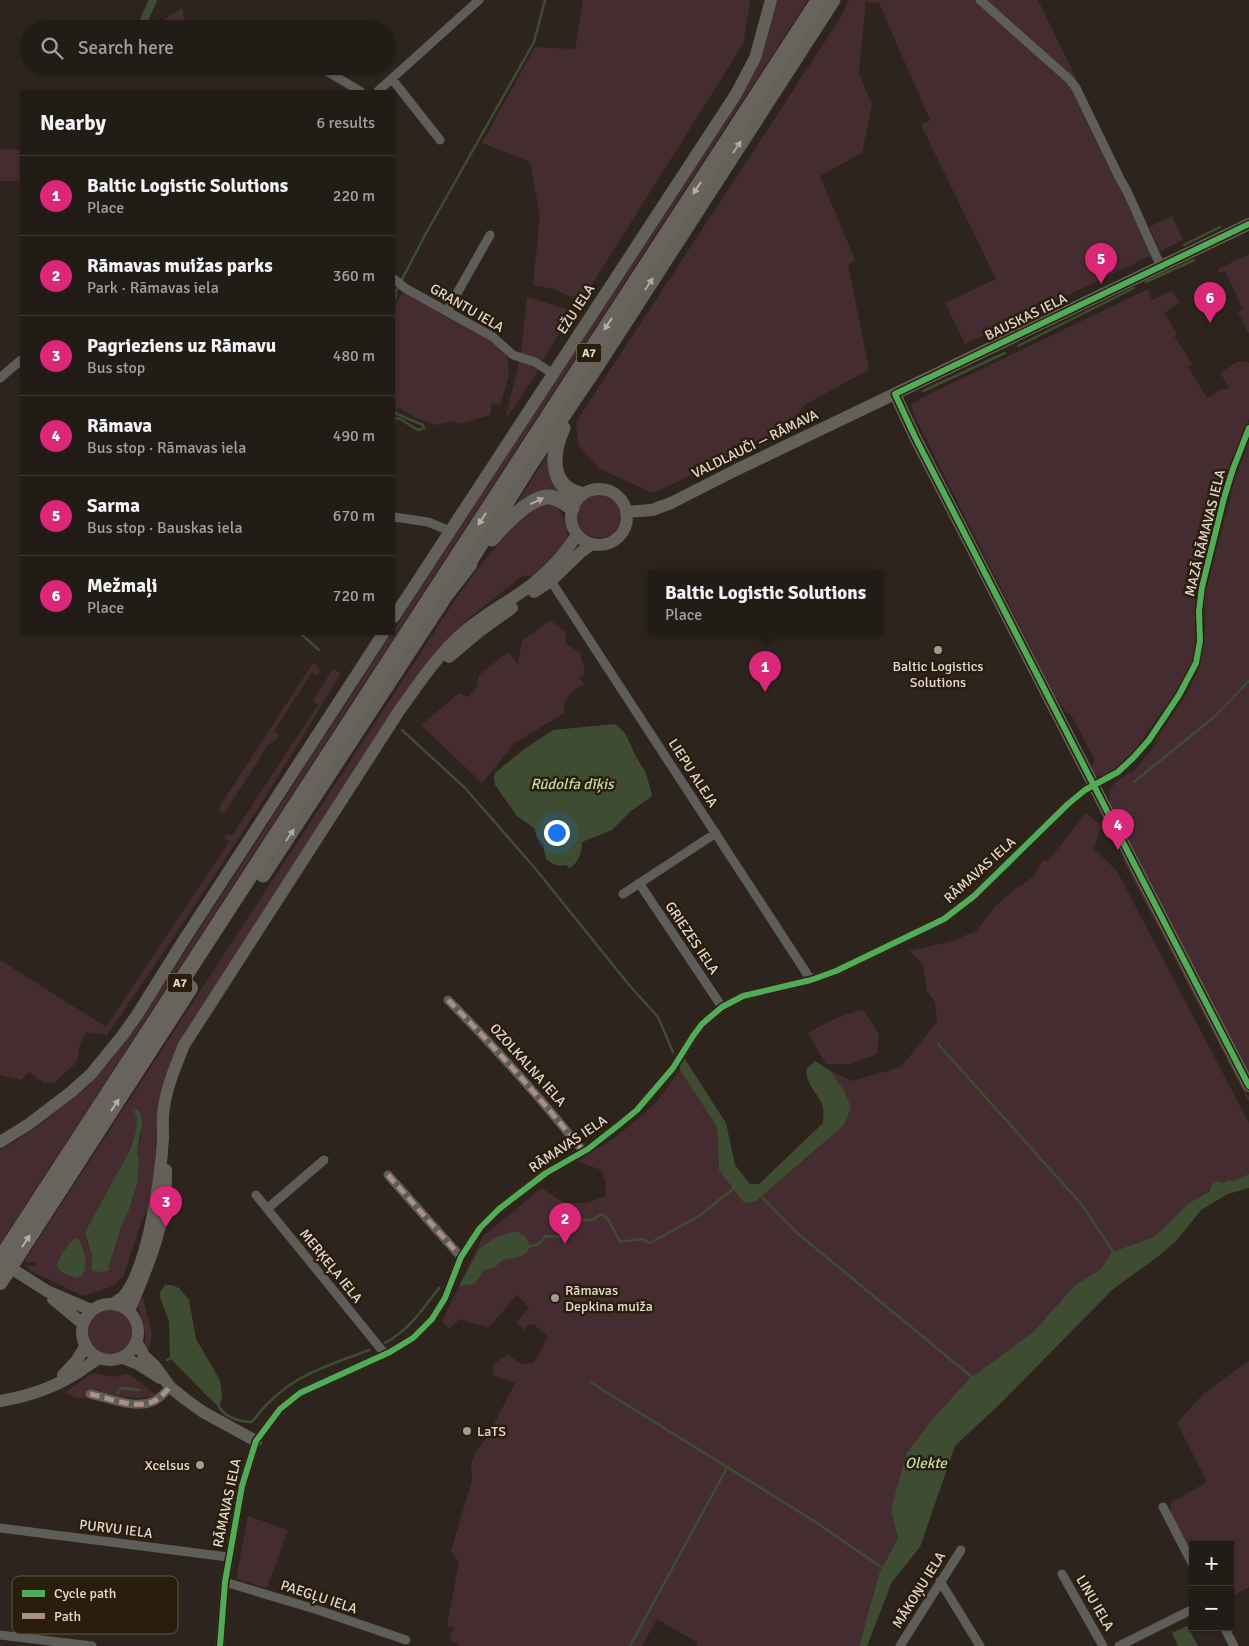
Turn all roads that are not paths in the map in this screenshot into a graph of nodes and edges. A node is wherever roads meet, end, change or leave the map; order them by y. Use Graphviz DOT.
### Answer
graph roads {
  1 [pos="479,0"];
  2 [pos="762,0"];
  3 [pos="770,0"];
  4 [pos="819,0"];
  5 [pos="833,0"];
  6 [pos="980,0"];
  7 [pos="764,24"];
  8 [pos="333,75"];
  9 [pos="392,79"];
  10 [pos="358,90"];
  11 [pos="379,90"];
  12 [pos="440,140"];
  13 [pos="1249,224"];
  14 [pos="490,234"];
  15 [pos="1161,267"];
  16 [pos="395,280"];
  17 [pos="447,311"];
  18 [pos="20,361"];
  19 [pos="552,373"];
  20 [pos="0,378"];
  21 [pos="895,394"];
  22 [pos="575,398"];
  23 [pos="1249,428"];
  24 [pos="581,494"];
  25 [pos="572,508"];
  26 [pos="626,512"];
  27 [pos="395,517"];
  28 [pos="450,531"];
  29 [pos="577,535"];
  30 [pos="592,544"];
  31 [pos="464,571"];
  32 [pos="551,581"];
  33 [pos="395,615"];
  34 [pos="382,635"];
  35 [pos="419,683"];
  36 [pos="1094,786"];
  37 [pos="716,833"];
  38 [pos="263,875"];
  39 [pos="639,883"];
  40 [pos="623,894"];
  41 [pos="811,980"];
  42 [pos="448,1000"];
  43 [pos="722,1007"];
  44 [pos="1249,1086"];
  45 [pos="163,1138"];
  46 [pos="0,1142"];
  47 [pos="583,1152"];
  48 [pos="324,1160"];
  49 [pos="388,1175"];
  50 [pos="256,1195"];
  51 [pos="268,1208"];
  52 [pos="461,1256"];
  53 [pos="0,1260"];
  54 [pos="17,1272"];
  55 [pos="0,1282"];
  56 [pos="47,1291"];
  57 [pos="114,1304"];
  58 [pos="91,1310"];
  59 [pos="129,1312"];
  60 [pos="83,1324"];
  61 [pos="136,1343"];
  62 [pos="86,1345"];
  63 [pos="385,1354"];
  64 [pos="99,1358"];
  65 [pos="123,1358"];
  66 [pos="57,1383"];
  67 [pos="168,1384"];
  68 [pos="90,1394"];
  69 [pos="0,1401"];
  70 [pos="256,1441"];
  71 [pos="1163,1506"];
  72 [pos="0,1528"];
  73 [pos="961,1550"];
  74 [pos="228,1556"];
  75 [pos="1189,1557"];
  76 [pos="1062,1574"];
  77 [pos="940,1581"];
  78 [pos="224,1582"];
  79 [pos="1189,1611"];
  80 [pos="1226,1631"];
  81 [pos="0,1635"];
  82 [pos="406,1640"];
  83 [pos="92,1646"];
  84 [pos="220,1646"];
  85 [pos="900,1646"];
  86 [pos="980,1646"];
  87 [pos="1103,1646"];
  88 [pos="1119,1646"];
  89 [pos="1234,1646"];
  1 -- 9 [label="street"];
  2 -- 7 [label="main road"];
  3 -- 7 [label="main road, EŽU IELA"];
  4 -- 53 [label="highway, A7, one-way"];
  22 -- 5 [label="highway, A7, one-way"];
  6 -- 15 [label="street"];
  7 -- 19 [label="main road, EŽU IELA"];
  8 -- 10 [label="street"];
  9 -- 11 [label="street"];
  9 -- 12 [label="street"];
  13 -- 15 [label="main road, BAUSKAS IELA"];
  14 -- 17 [label="street"];
  15 -- 21 [label="main road, BAUSKAS IELA"];
  16 -- 17 [label="street, GRANTU IELA"];
  17 -- 19 [label="street, GRANTU IELA"];
  18 -- 20 [label="street"];
  19 -- 28 [label="main road, EŽU IELA"];
  21 -- 26 [label="main road, VALDLAUČI — RĀMAVA"];
  21 -- 36 [label="main road"];
  22 -- 24 [label="highway"];
  22 -- 31 [label="highway, A7"];
  23 -- 36 [label="street, MAZĀ RĀMAVAS IELA"];
  24 -- 25 [label="main road"];
  24 -- 26 [label="main road"];
  25 -- 29 [label="main road"];
  31 -- 25 [label="highway, one-way"];
  26 -- 30 [label="main road"];
  27 -- 28 [label="street"];
  28 -- 33 [label="main road, EŽU IELA"];
  29 -- 30 [label="main road"];
  29 -- 35 [label="main road"];
  30 -- 32 [label="main road"];
  38 -- 31 [label="highway, A7, one-way"];
  32 -- 35 [label="main road"];
  32 -- 37 [label="street, LIEPU ALEJA"];
  34 -- 46 [label="main road"];
  35 -- 45 [label="main road"];
  36 -- 41 [label="street, RĀMAVAS IELA"];
  36 -- 44 [label="main road"];
  37 -- 39 [label="street"];
  37 -- 41 [label="street, LIEPU ALEJA"];
  55 -- 38 [label="highway, A7, one-way"];
  39 -- 40 [label="street"];
  39 -- 43 [label="street, GRIEZES IELA"];
  41 -- 43 [label="street, RĀMAVAS IELA"];
  42 -- 47 [label="street, OZOLKALNA IELA"];
  43 -- 47 [label="street, RĀMAVAS IELA"];
  45 -- 57 [label="main road"];
  45 -- 59 [label="main road"];
  47 -- 52 [label="street, RĀMAVAS IELA"];
  48 -- 51 [label="street"];
  49 -- 52 [label="street"];
  50 -- 51 [label="street, MERĶEĻA IELA"];
  51 -- 63 [label="street, MERĶEĻA IELA"];
  52 -- 63 [label="street, RĀMAVAS IELA"];
  54 -- 56 [label="main road"];
  56 -- 58 [label="main road"];
  56 -- 60 [label="main road"];
  57 -- 58 [label="main road"];
  57 -- 59 [label="main road"];
  58 -- 60 [label="main road"];
  59 -- 61 [label="main road"];
  60 -- 62 [label="main road"];
  61 -- 65 [label="main road"];
  61 -- 67 [label="main road"];
  62 -- 64 [label="main road"];
  62 -- 66 [label="main road"];
  63 -- 70 [label="street, RĀMAVAS IELA"];
  64 -- 65 [label="main road"];
  64 -- 66 [label="main road"];
  65 -- 67 [label="main road"];
  66 -- 69 [label="main road"];
  67 -- 68 [label="street"];
  67 -- 70 [label="main road"];
  70 -- 74 [label="street, RĀMAVAS IELA"];
  71 -- 75 [label="street"];
  72 -- 74 [label="street, PURVU IELA"];
  73 -- 77 [label="street, MĀKOŅU IELA"];
  74 -- 78 [label="street, RĀMAVAS IELA"];
  76 -- 87 [label="street, LINU IELA"];
  77 -- 85 [label="street, MĀKOŅU IELA"];
  77 -- 86 [label="street"];
  78 -- 82 [label="street, PAEGĻU IELA"];
  78 -- 84 [label="street, RĀMAVAS IELA"];
  79 -- 88 [label="street"];
  80 -- 89 [label="street"];
  81 -- 83 [label="street"];
}
